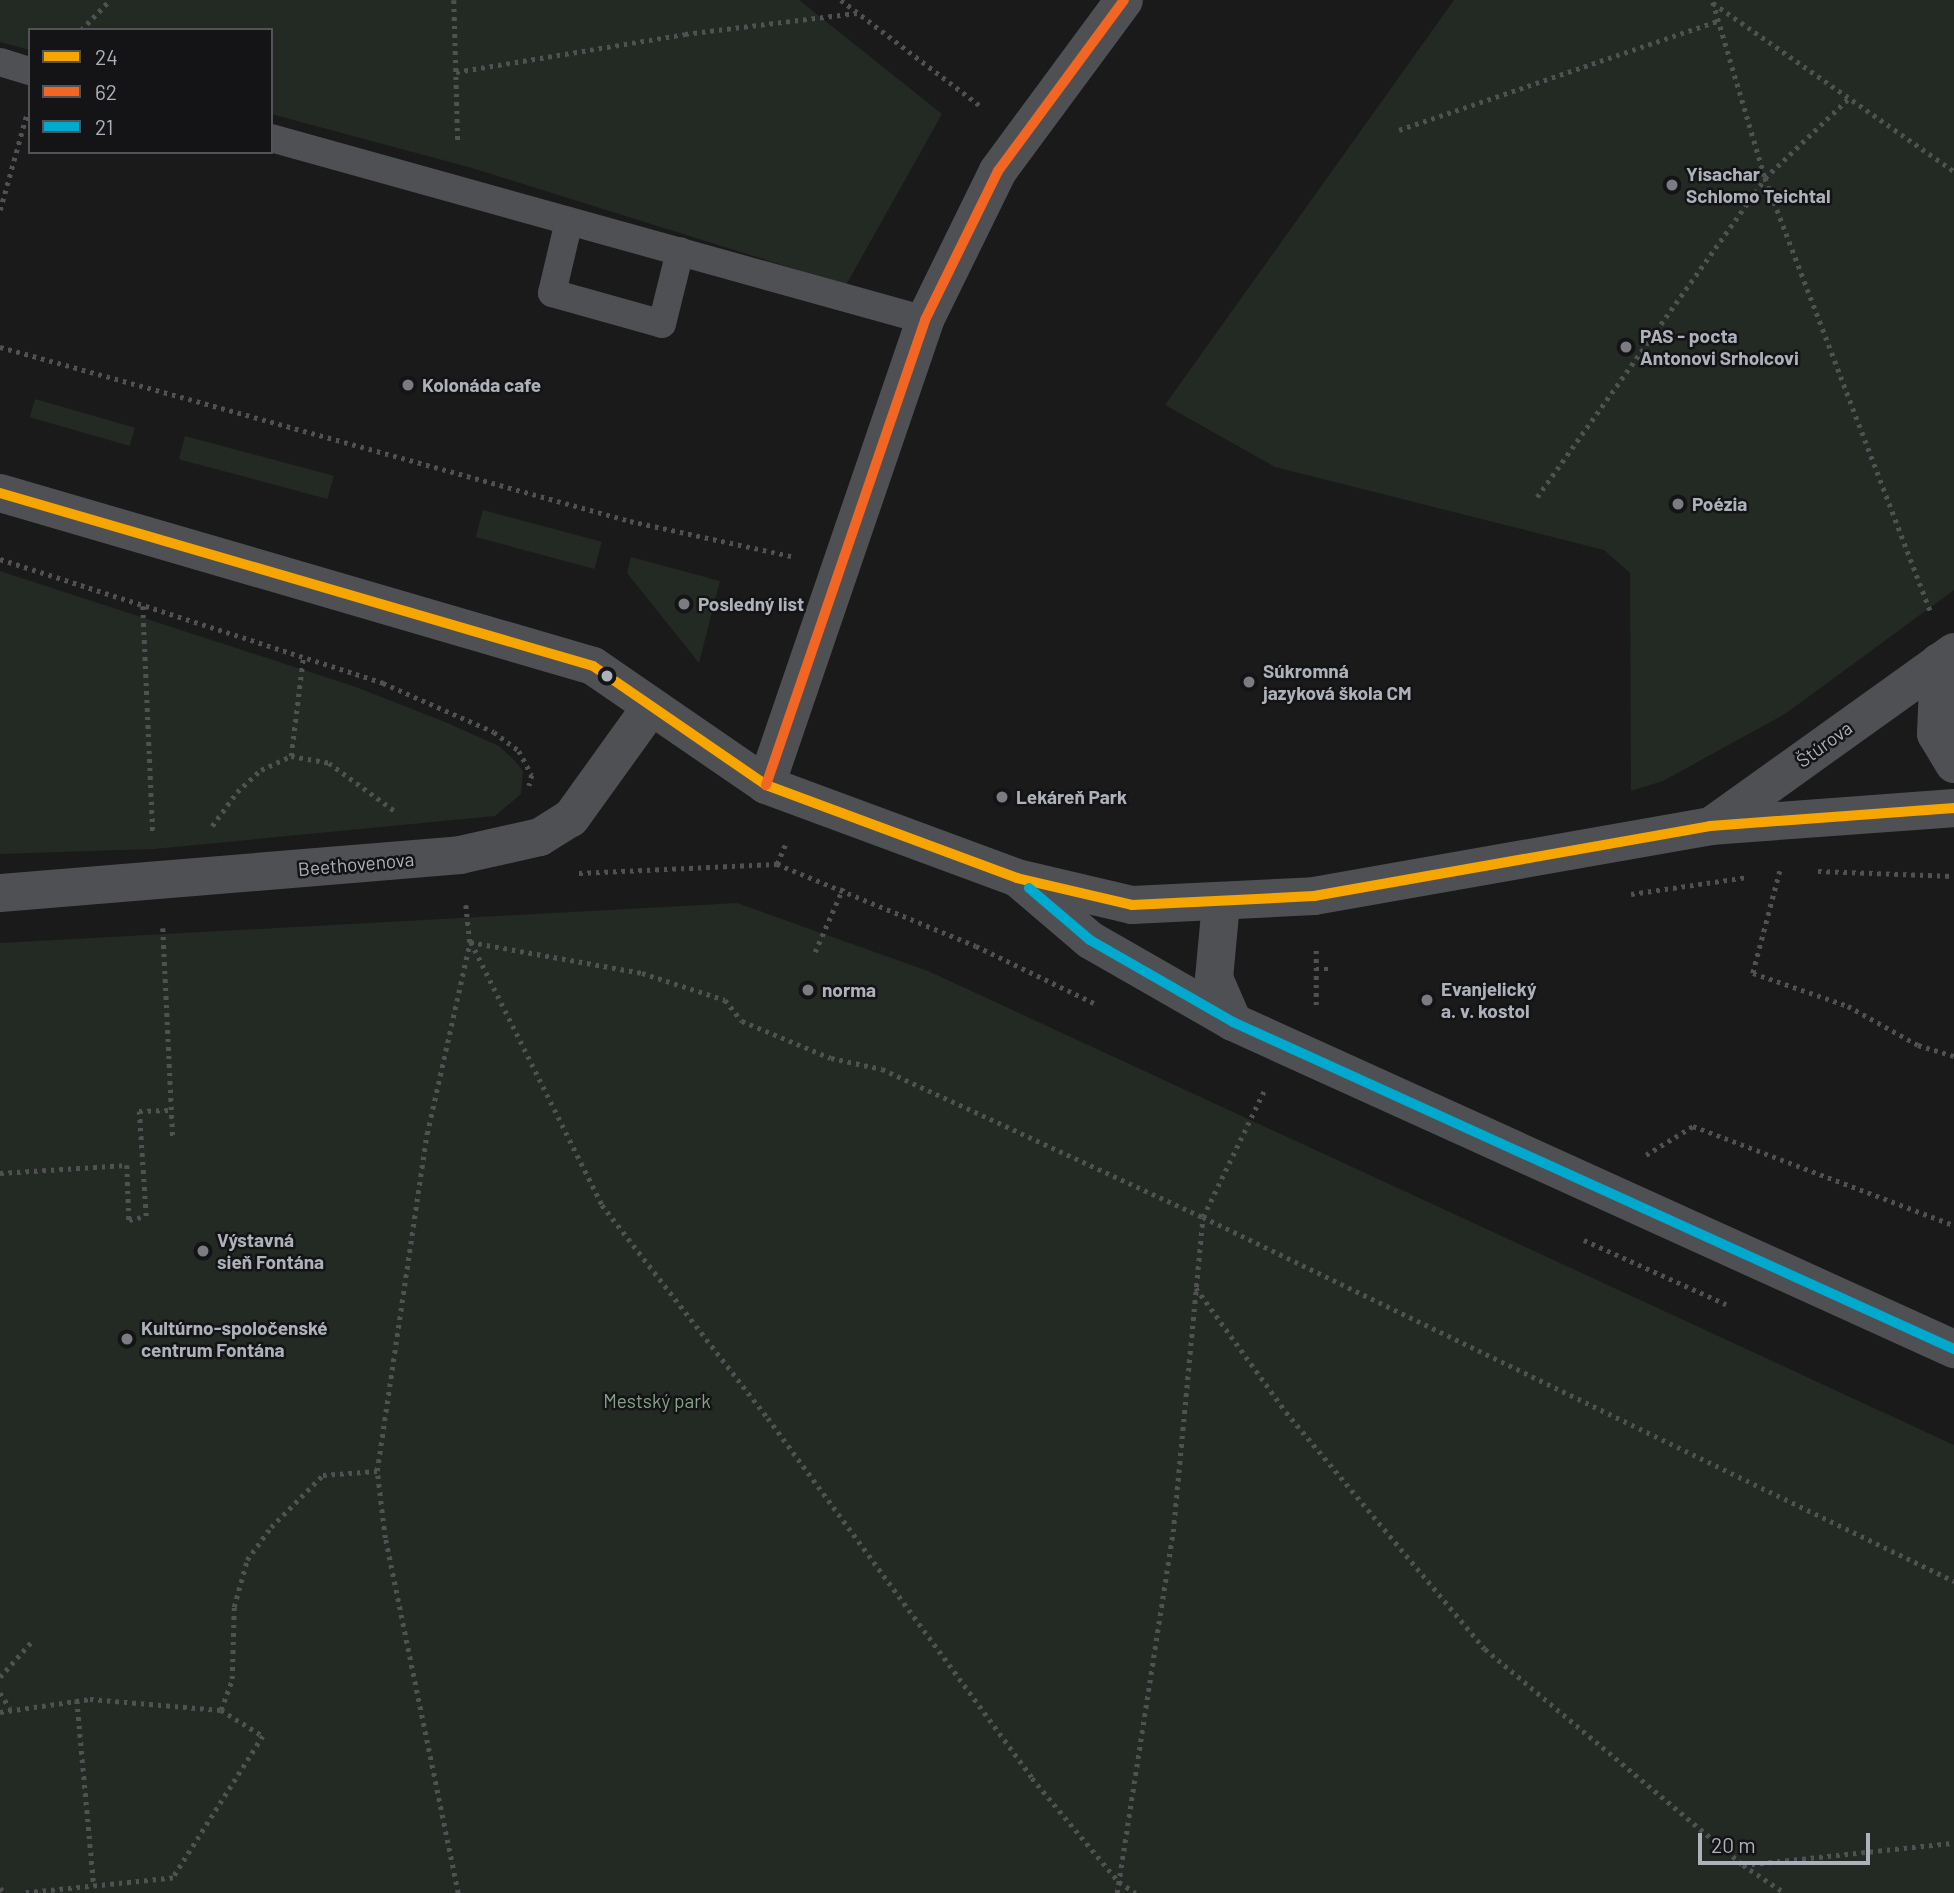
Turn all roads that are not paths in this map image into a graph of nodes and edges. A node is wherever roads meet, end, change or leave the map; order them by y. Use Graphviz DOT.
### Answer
graph roads {
  1 [pos="1124,0"];
  2 [pos="0,62"];
  3 [pos="28,70"];
  4 [pos="273,139"];
  5 [pos="569,221"];
  6 [pos="680,251"];
  7 [pos="925,320"];
  8 [pos="0,493"];
  9 [pos="1942,646"];
  10 [pos="650,708"];
  11 [pos="1954,764"];
  12 [pos="766,785"];
  13 [pos="1954,808"];
  14 [pos="1710,826"];
  15 [pos="1017,878"];
  16 [pos="0,893"];
  17 [pos="1221,903"];
  18 [pos="1233,1022"];
  19 [pos="1954,1349"];
  1 -- 7 [label="street"];
  2 -- 3 [label="lane"];
  4 -- 5 [label="lane"];
  5 -- 6 [label="lane"];
  5 -- 6 [label="lane"];
  6 -- 7 [label="lane"];
  7 -- 12 [label="street"];
  8 -- 10 [label="street"];
  9 -- 11 [label="street"];
  9 -- 14 [label="street, Štúrova"];
  10 -- 12 [label="street"];
  10 -- 16 [label="street, Beethovenova"];
  12 -- 15 [label="street"];
  13 -- 14 [label="street"];
  14 -- 17 [label="street"];
  15 -- 17 [label="street"];
  15 -- 18 [label="street"];
  17 -- 18 [label="street"];
  18 -- 19 [label="street"];
}
